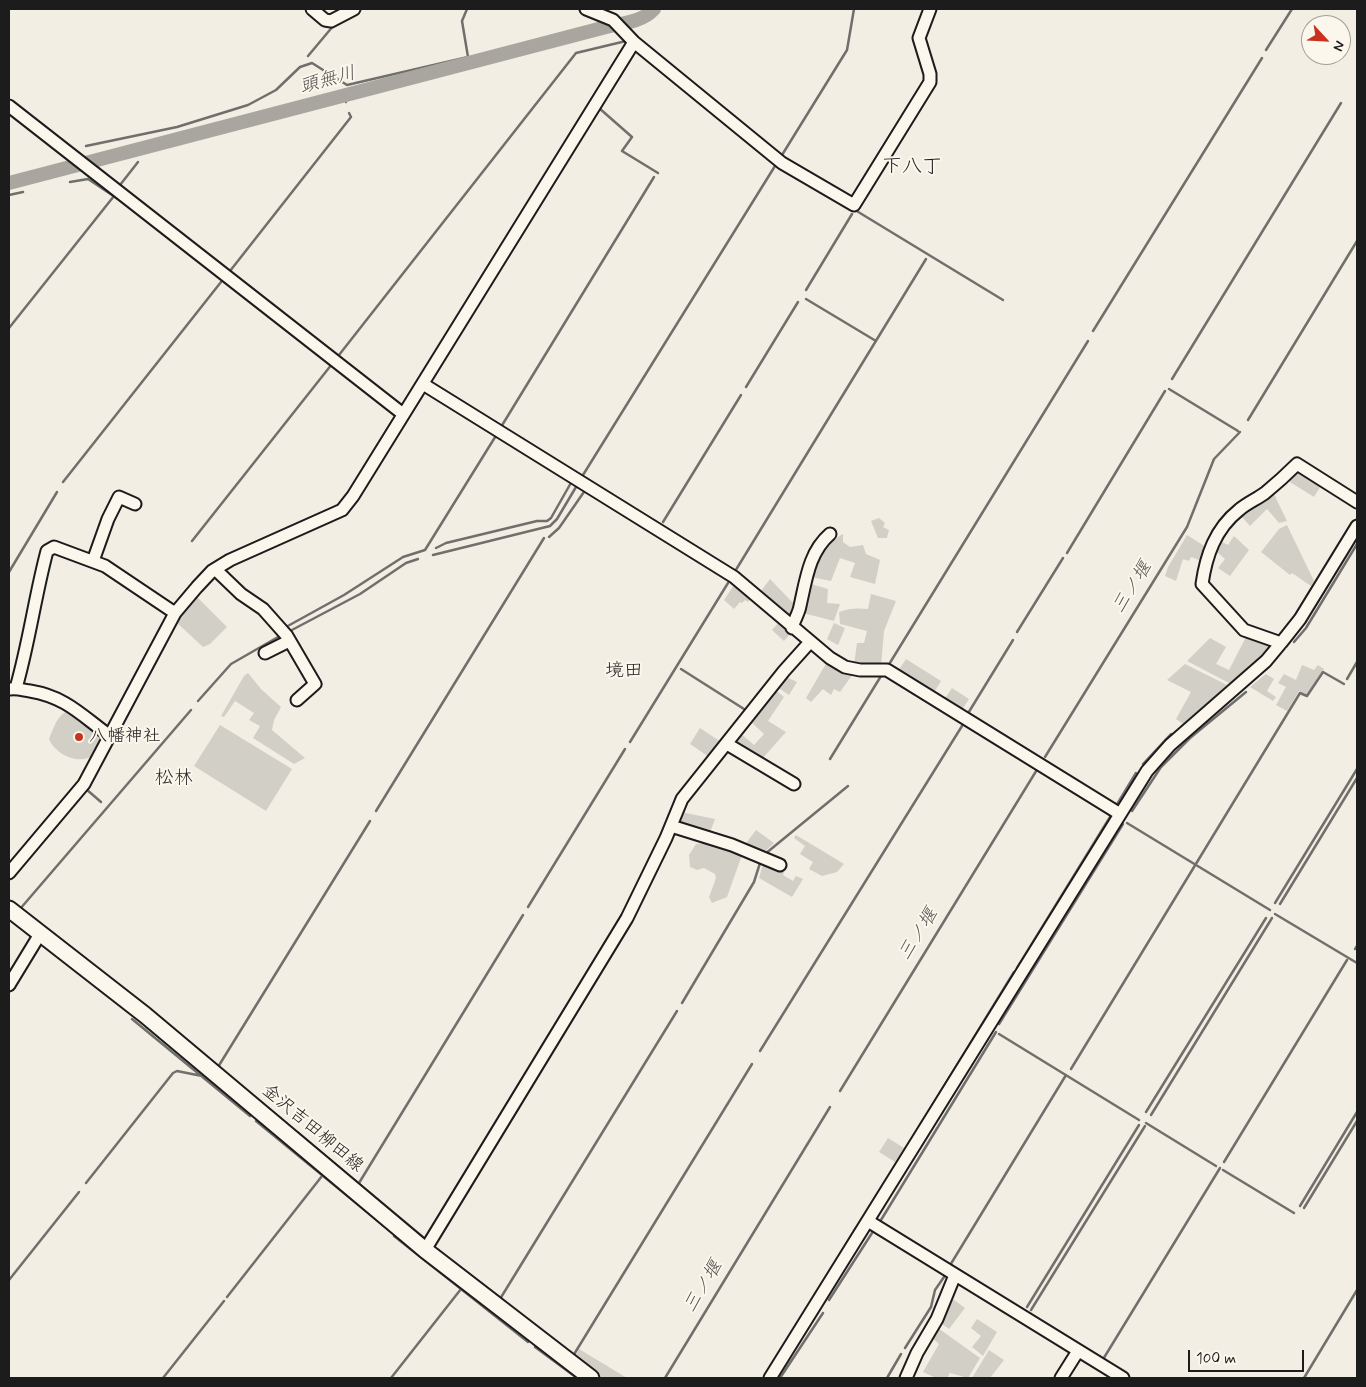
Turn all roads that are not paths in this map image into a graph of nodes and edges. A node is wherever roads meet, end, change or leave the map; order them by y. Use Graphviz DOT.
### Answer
graph roads {
  1 [pos="312,9"];
  2 [pos="354,9"];
  3 [pos="586,9"];
  4 [pos="930,9"];
  5 [pos="634,42"];
  6 [pos="9,106"];
  7 [pos="423,384"];
  8 [pos="403,414"];
  9 [pos="1357,502"];
  10 [pos="136,504"];
  11 [pos="1357,526"];
  12 [pos="830,534"];
  13 [pos="93,562"];
  14 [pos="215,569"];
  15 [pos="175,613"];
  16 [pos="792,628"];
  17 [pos="289,641"];
  18 [pos="810,642"];
  19 [pos="1281,643"];
  20 [pos="265,654"];
  21 [pos="12,689"];
  22 [pos="297,700"];
  23 [pos="110,736"];
  24 [pos="727,744"];
  25 [pos="794,784"];
  26 [pos="1120,814"];
  27 [pos="671,826"];
  28 [pos="780,865"];
  29 [pos="9,873"];
  30 [pos="9,909"];
  31 [pos="40,934"];
  32 [pos="9,985"];
  33 [pos="868,1222"];
  34 [pos="425,1250"];
  35 [pos="955,1275"];
  36 [pos="1078,1351"];
  37 [pos="1118,1377"];
  38 [pos="591,1378"];
  39 [pos="770,1378"];
  40 [pos="906,1378"];
  41 [pos="1061,1378"];
  1 -- 2 [label="street"];
  3 -- 5 [label="street"];
  4 -- 5 [label="street"];
  5 -- 7 [label="street"];
  6 -- 8 [label="street"];
  7 -- 8 [label="street"];
  7 -- 16 [label="street"];
  8 -- 14 [label="street"];
  9 -- 19 [label="street"];
  10 -- 13 [label="street"];
  11 -- 19 [label="street"];
  12 -- 16 [label="street"];
  13 -- 15 [label="street"];
  13 -- 21 [label="street"];
  14 -- 15 [label="street"];
  14 -- 17 [label="street"];
  15 -- 23 [label="street"];
  16 -- 18 [label="street"];
  17 -- 20 [label="street"];
  17 -- 22 [label="street"];
  18 -- 24 [label="street"];
  18 -- 26 [label="street"];
  19 -- 26 [label="street"];
  21 -- 23 [label="street"];
  23 -- 29 [label="street"];
  24 -- 25 [label="street"];
  24 -- 27 [label="street"];
  26 -- 33 [label="street"];
  27 -- 28 [label="street"];
  27 -- 34 [label="street"];
  30 -- 31 [label="main road, 金沢吉田柳田線"];
  31 -- 32 [label="street"];
  31 -- 34 [label="main road, 金沢吉田柳田線"];
  33 -- 35 [label="street"];
  33 -- 39 [label="street"];
  34 -- 38 [label="main road, 金沢吉田柳田線"];
  35 -- 36 [label="street"];
  35 -- 40 [label="street"];
  36 -- 37 [label="street"];
  36 -- 41 [label="street"];
}
